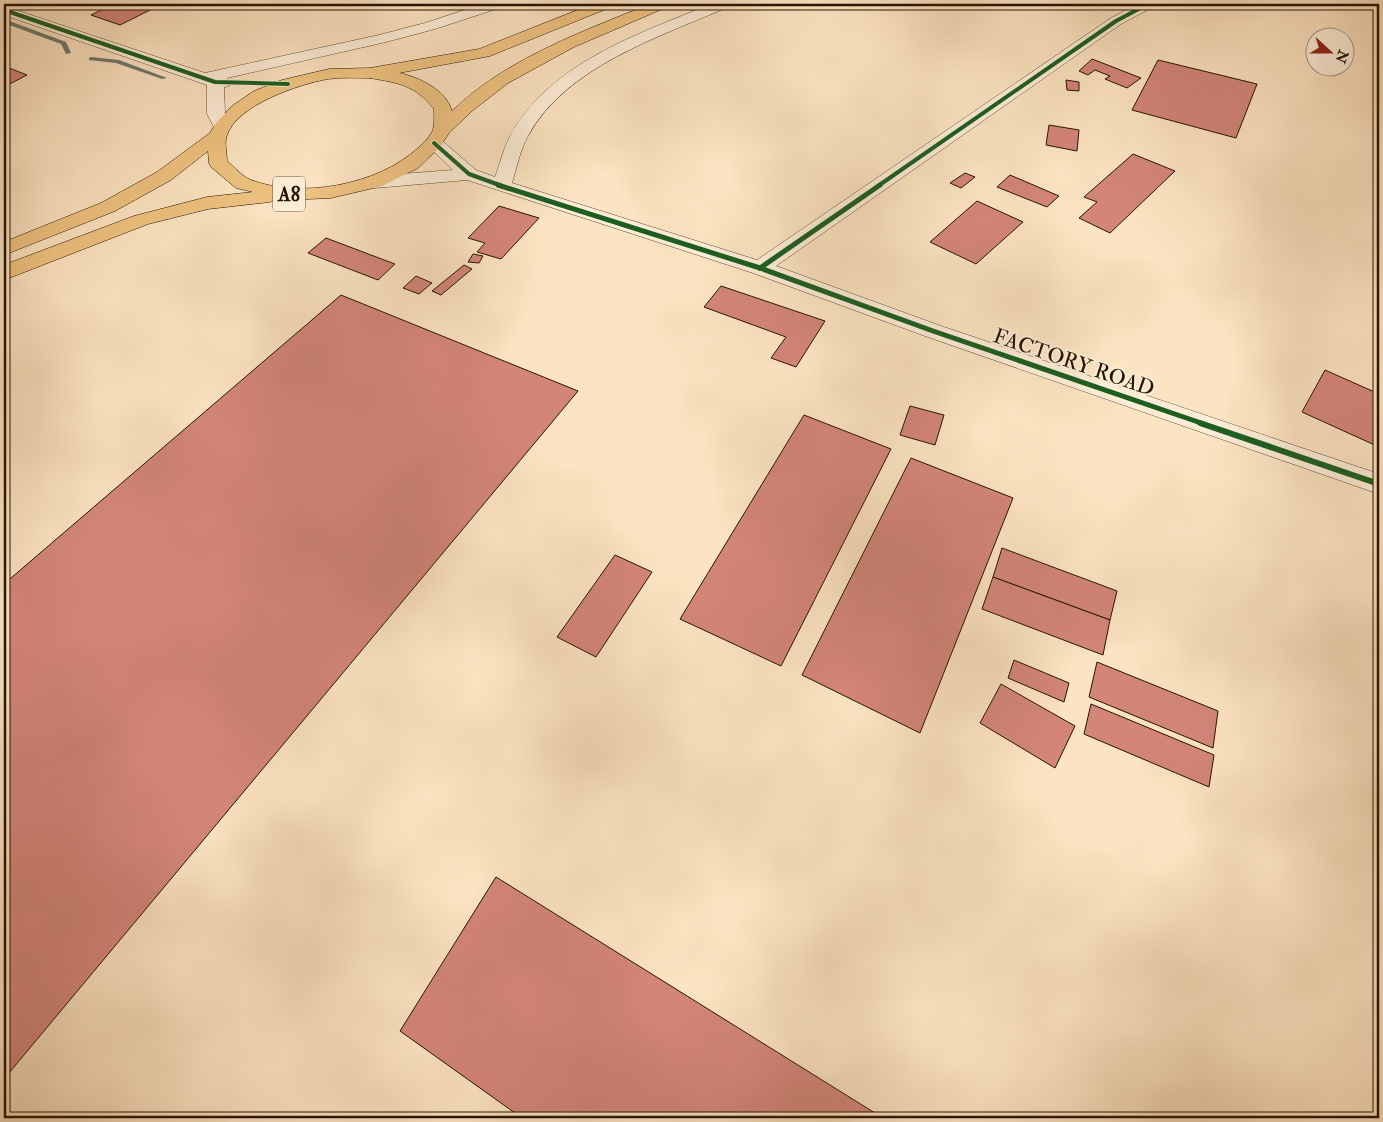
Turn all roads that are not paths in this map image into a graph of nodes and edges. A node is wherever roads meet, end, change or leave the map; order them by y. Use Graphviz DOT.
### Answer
graph roads {
  1 [pos="497,4"];
  2 [pos="606,4"];
  3 [pos="662,4"];
  4 [pos="723,4"];
  5 [pos="1148,4"];
  6 [pos="4,10"];
  7 [pos="370,73"];
  8 [pos="210,80"];
  9 [pos="288,84"];
  10 [pos="219,132"];
  11 [pos="438,137"];
  12 [pos="469,174"];
  13 [pos="375,182"];
  14 [pos="502,186"];
  15 [pos="286,194"];
  16 [pos="4,249"];
  17 [pos="760,268"];
  18 [pos="4,273"];
  19 [pos="1379,484"];
  1 -- 8 [label="street"];
  2 -- 7 [label="highway"];
  3 -- 11 [label="highway, A8"];
  4 -- 14 [label="street"];
  5 -- 17 [label="street"];
  6 -- 8 [label="street"];
  7 -- 9 [label="highway"];
  7 -- 11 [label="highway"];
  8 -- 9 [label="street"];
  8 -- 10 [label="street"];
  9 -- 10 [label="highway"];
  10 -- 15 [label="highway, A8"];
  10 -- 16 [label="highway"];
  11 -- 12 [label="street"];
  11 -- 13 [label="highway, A8"];
  12 -- 13 [label="street"];
  12 -- 14 [label="street, FACTORY ROAD"];
  13 -- 15 [label="highway, A8"];
  14 -- 17 [label="street, FACTORY ROAD"];
  15 -- 18 [label="highway, A8"];
  17 -- 19 [label="street, FACTORY ROAD"];
}
